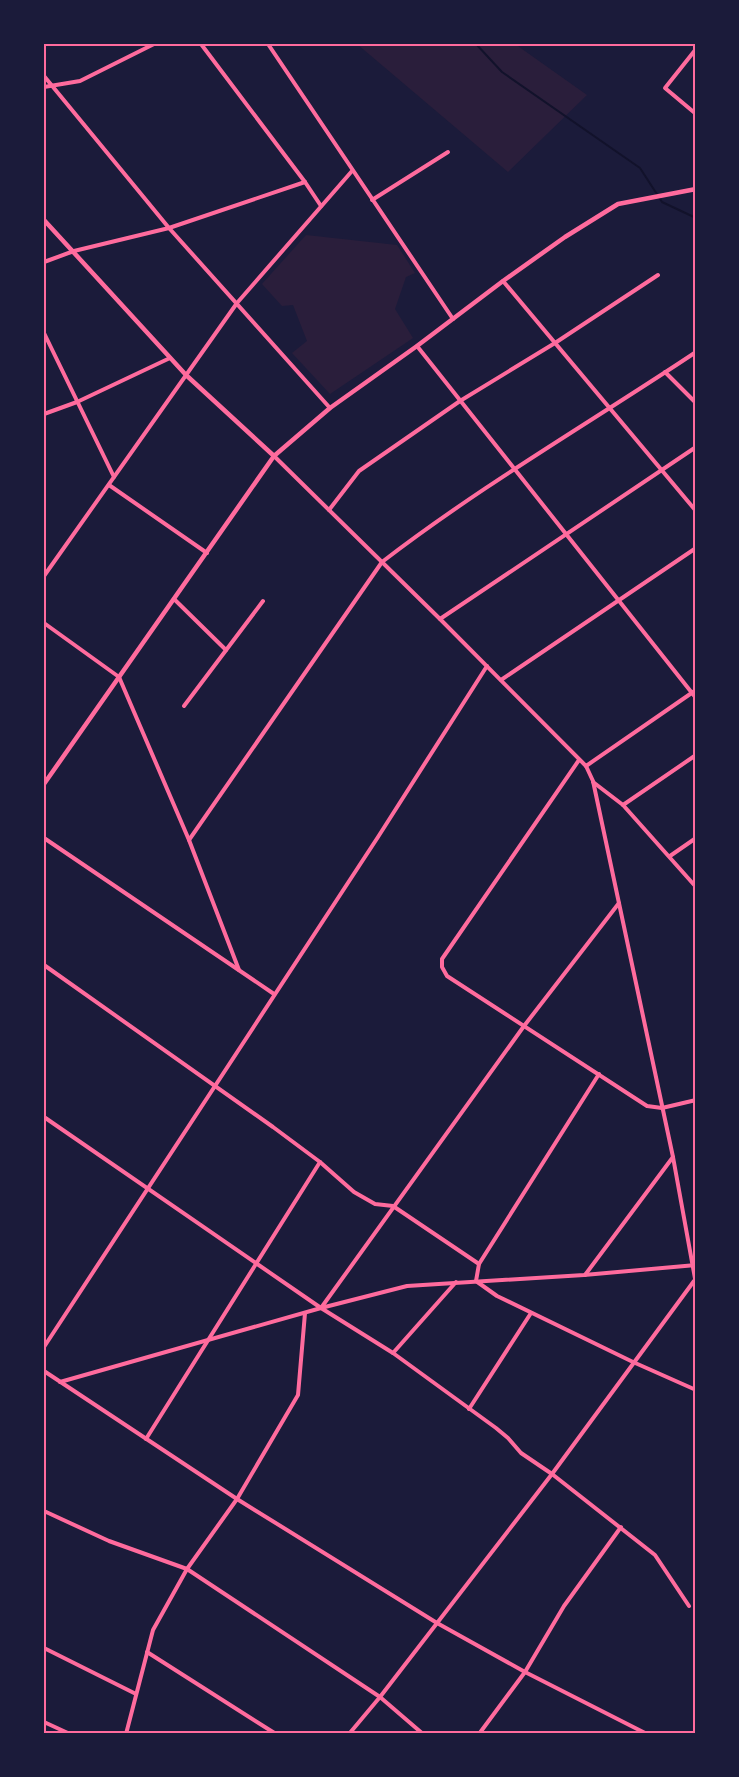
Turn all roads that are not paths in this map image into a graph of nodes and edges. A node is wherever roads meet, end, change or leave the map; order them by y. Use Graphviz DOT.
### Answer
graph roads {
  1 [pos="154,44"];
  2 [pos="201,44"];
  3 [pos="268,44"];
  4 [pos="696,49"];
  5 [pos="44,76"];
  6 [pos="51,85"];
  7 [pos="44,87"];
  8 [pos="696,114"];
  9 [pos="448,152"];
  10 [pos="352,171"];
  11 [pos="305,182"];
  12 [pos="696,189"];
  13 [pos="372,200"];
  14 [pos="321,206"];
  15 [pos="44,220"];
  16 [pos="169,228"];
  17 [pos="74,251"];
  18 [pos="44,262"];
  19 [pos="658,275"];
  20 [pos="503,281"];
  21 [pos="237,303"];
  22 [pos="453,319"];
  23 [pos="44,333"];
  24 [pos="555,344"];
  25 [pos="417,346"];
  26 [pos="696,352"];
  27 [pos="171,357"];
  28 [pos="665,372"];
  29 [pos="186,375"];
  30 [pos="460,401"];
  31 [pos="77,402"];
  32 [pos="696,403"];
  33 [pos="330,408"];
  34 [pos="609,408"];
  35 [pos="44,414"];
  36 [pos="696,447"];
  37 [pos="274,456"];
  38 [pos="514,468"];
  39 [pos="661,470"];
  40 [pos="114,477"];
  41 [pos="109,485"];
  42 [pos="329,510"];
  43 [pos="696,512"];
  44 [pos="566,534"];
  45 [pos="696,549"];
  46 [pos="207,553"];
  47 [pos="382,562"];
  48 [pos="44,576"];
  49 [pos="174,599"];
  50 [pos="618,600"];
  51 [pos="263,601"];
  52 [pos="440,619"];
  53 [pos="44,623"];
  54 [pos="226,650"];
  55 [pos="487,666"];
  56 [pos="119,677"];
  57 [pos="501,680"];
  58 [pos="693,691"];
  59 [pos="696,698"];
  60 [pos="184,706"];
  61 [pos="696,755"];
  62 [pos="579,760"];
  63 [pos="586,766"];
  64 [pos="593,781"];
  65 [pos="44,784"];
  66 [pos="623,805"];
  67 [pos="44,838"];
  68 [pos="696,838"];
  69 [pos="189,840"];
  70 [pos="670,856"];
  71 [pos="696,886"];
  72 [pos="620,903"];
  73 [pos="44,965"];
  74 [pos="239,970"];
  75 [pos="274,994"];
  76 [pos="524,1026"];
  77 [pos="598,1074"];
  78 [pos="214,1087"];
  79 [pos="696,1100"];
  80 [pos="662,1108"];
  81 [pos="44,1117"];
  82 [pos="674,1156"];
  83 [pos="320,1162"];
  84 [pos="147,1189"];
  85 [pos="393,1206"];
  86 [pos="257,1264"];
  87 [pos="479,1264"];
  88 [pos="694,1265"];
  89 [pos="585,1275"];
  90 [pos="476,1281"];
  91 [pos="456,1282"];
  92 [pos="695,1282"];
  93 [pos="321,1308"];
  94 [pos="305,1313"];
  95 [pos="531,1313"];
  96 [pos="209,1341"];
  97 [pos="44,1347"];
  98 [pos="393,1353"];
  99 [pos="633,1362"];
  100 [pos="44,1371"];
  101 [pos="60,1382"];
  102 [pos="696,1390"];
  103 [pos="469,1409"];
  104 [pos="146,1439"];
  105 [pos="552,1474"];
  106 [pos="237,1498"];
  107 [pos="44,1511"];
  108 [pos="621,1527"];
  109 [pos="187,1569"];
  110 [pos="689,1606"];
  111 [pos="437,1623"];
  112 [pos="44,1648"];
  113 [pos="147,1652"];
  114 [pos="525,1672"];
  115 [pos="136,1694"];
  116 [pos="380,1697"];
  117 [pos="44,1722"];
  118 [pos="70,1734"];
  119 [pos="126,1734"];
  120 [pos="276,1734"];
  121 [pos="349,1734"];
  122 [pos="423,1734"];
  123 [pos="479,1734"];
  124 [pos="647,1734"];
  1 -- 6 [label="street"];
  2 -- 11 [label="street"];
  3 -- 10 [label="street"];
  4 -- 8 [label="street"];
  5 -- 6 [label="street"];
  6 -- 7 [label="street"];
  6 -- 16 [label="street"];
  9 -- 13 [label="street"];
  10 -- 13 [label="street"];
  10 -- 14 [label="street"];
  11 -- 14 [label="street"];
  11 -- 16 [label="street"];
  12 -- 20 [label="street"];
  13 -- 22 [label="street"];
  14 -- 21 [label="street"];
  15 -- 17 [label="street"];
  16 -- 17 [label="street"];
  16 -- 21 [label="street"];
  17 -- 18 [label="street"];
  17 -- 27 [label="street"];
  19 -- 24 [label="street"];
  20 -- 22 [label="street"];
  20 -- 24 [label="street"];
  21 -- 29 [label="street"];
  21 -- 33 [label="street"];
  22 -- 25 [label="street"];
  23 -- 31 [label="street"];
  24 -- 30 [label="street"];
  24 -- 34 [label="street"];
  25 -- 30 [label="street"];
  25 -- 33 [label="street"];
  26 -- 28 [label="street"];
  27 -- 29 [label="street"];
  27 -- 31 [label="street"];
  28 -- 32 [label="street"];
  28 -- 34 [label="street"];
  29 -- 37 [label="street"];
  29 -- 40 [label="street"];
  30 -- 38 [label="street"];
  30 -- 42 [label="street"];
  31 -- 35 [label="street"];
  31 -- 40 [label="street"];
  33 -- 37 [label="street"];
  34 -- 38 [label="street"];
  34 -- 39 [label="street"];
  36 -- 39 [label="street"];
  37 -- 42 [label="street"];
  37 -- 46 [label="street"];
  38 -- 44 [label="street"];
  38 -- 47 [label="street"];
  39 -- 43 [label="street"];
  39 -- 44 [label="street"];
  40 -- 41 [label="street"];
  41 -- 46 [label="street"];
  41 -- 48 [label="street"];
  42 -- 47 [label="street"];
  44 -- 50 [label="street"];
  44 -- 52 [label="street"];
  45 -- 50 [label="street"];
  46 -- 49 [label="street"];
  47 -- 52 [label="street"];
  47 -- 69 [label="street"];
  49 -- 54 [label="street"];
  49 -- 56 [label="street"];
  50 -- 57 [label="street"];
  50 -- 58 [label="street"];
  51 -- 54 [label="street"];
  52 -- 55 [label="street"];
  53 -- 56 [label="street"];
  54 -- 60 [label="street"];
  55 -- 57 [label="street"];
  55 -- 75 [label="street"];
  56 -- 65 [label="street"];
  56 -- 69 [label="street"];
  57 -- 62 [label="street"];
  58 -- 59 [label="street"];
  58 -- 63 [label="street"];
  61 -- 66 [label="street"];
  62 -- 63 [label="street"];
  62 -- 76 [label="street"];
  63 -- 64 [label="street"];
  64 -- 66 [label="street"];
  64 -- 72 [label="street"];
  66 -- 70 [label="street"];
  67 -- 74 [label="street"];
  68 -- 70 [label="street"];
  69 -- 74 [label="street"];
  70 -- 71 [label="street"];
  72 -- 76 [label="street"];
  72 -- 80 [label="street"];
  73 -- 78 [label="street"];
  74 -- 75 [label="street"];
  75 -- 78 [label="street"];
  76 -- 77 [label="street"];
  76 -- 85 [label="street"];
  77 -- 80 [label="street"];
  77 -- 87 [label="street"];
  78 -- 83 [label="street"];
  78 -- 84 [label="street"];
  79 -- 80 [label="street"];
  80 -- 82 [label="street"];
  81 -- 84 [label="street"];
  82 -- 88 [label="street"];
  82 -- 89 [label="street"];
  83 -- 85 [label="street"];
  83 -- 86 [label="street"];
  84 -- 86 [label="street"];
  84 -- 97 [label="street"];
  85 -- 87 [label="street"];
  85 -- 93 [label="street"];
  86 -- 93 [label="street"];
  86 -- 96 [label="street"];
  87 -- 90 [label="street"];
  88 -- 89 [label="street"];
  88 -- 92 [label="street"];
  89 -- 90 [label="street"];
  90 -- 91 [label="street"];
  90 -- 95 [label="street"];
  91 -- 93 [label="street"];
  91 -- 98 [label="street"];
  92 -- 99 [label="street"];
  93 -- 94 [label="street"];
  93 -- 98 [label="street"];
  94 -- 96 [label="street"];
  94 -- 106 [label="street"];
  95 -- 99 [label="street"];
  95 -- 103 [label="street"];
  96 -- 101 [label="street"];
  96 -- 104 [label="street"];
  98 -- 103 [label="street"];
  99 -- 102 [label="street"];
  99 -- 105 [label="street"];
  100 -- 101 [label="street"];
  101 -- 104 [label="street"];
  103 -- 105 [label="street"];
  104 -- 106 [label="street"];
  105 -- 108 [label="street"];
  105 -- 111 [label="street"];
  106 -- 109 [label="street"];
  106 -- 111 [label="street"];
  107 -- 109 [label="street"];
  108 -- 110 [label="street"];
  108 -- 114 [label="street"];
  109 -- 113 [label="street"];
  109 -- 116 [label="street"];
  111 -- 114 [label="street"];
  111 -- 116 [label="street"];
  112 -- 115 [label="street"];
  113 -- 115 [label="street"];
  113 -- 120 [label="street"];
  114 -- 123 [label="street"];
  114 -- 124 [label="street"];
  115 -- 119 [label="street"];
  116 -- 121 [label="street"];
  116 -- 122 [label="street"];
  117 -- 118 [label="street"];
}
